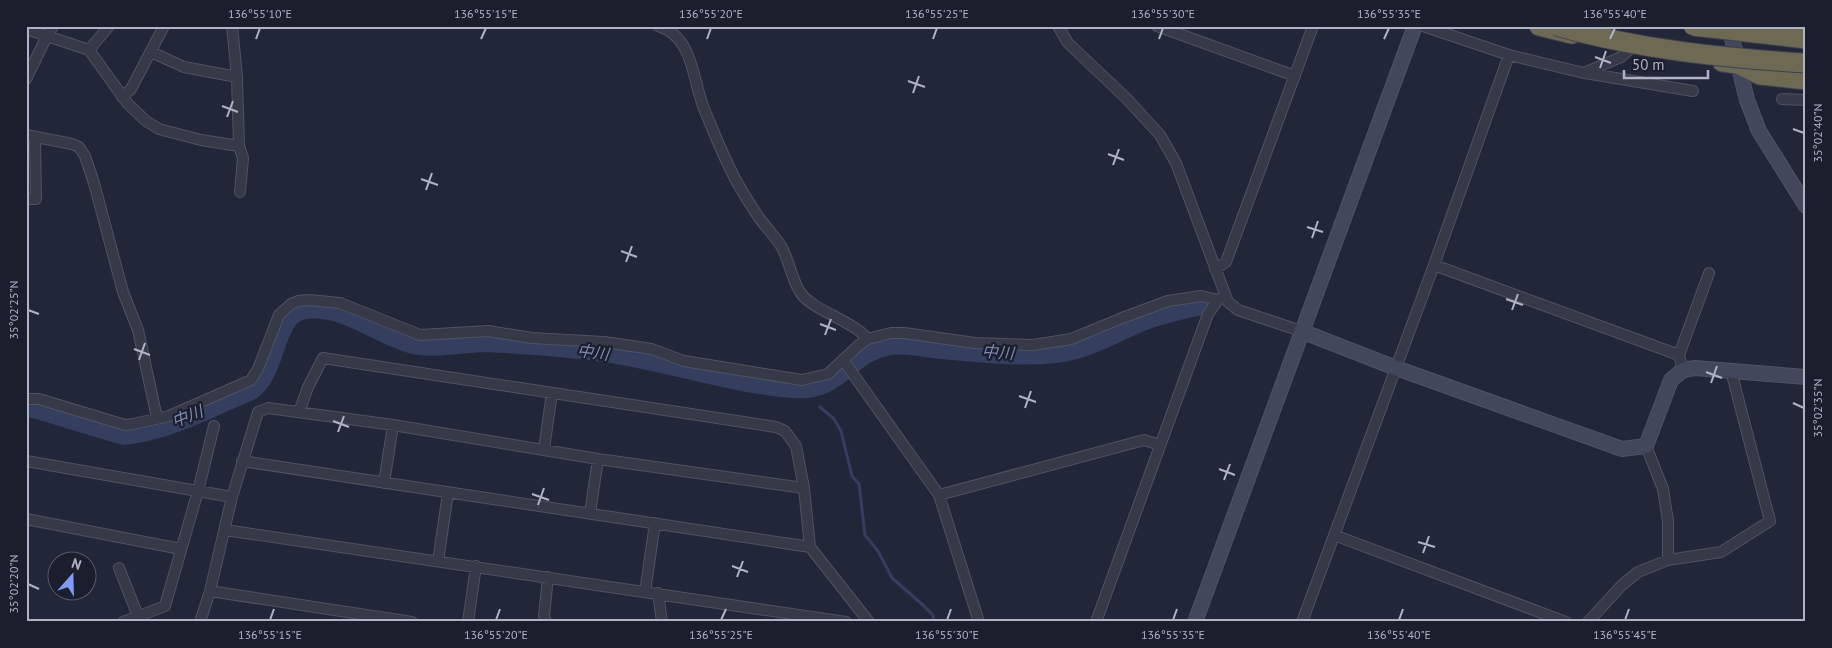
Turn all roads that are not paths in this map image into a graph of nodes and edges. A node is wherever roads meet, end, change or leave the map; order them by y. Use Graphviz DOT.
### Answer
graph roads {
  1 [pos="53,26"];
  2 [pos="109,26"];
  3 [pos="164,26"];
  4 [pos="232,26"];
  5 [pos="658,26"];
  6 [pos="1058,26"];
  7 [pos="1157,26"];
  8 [pos="1313,26"];
  9 [pos="1539,26"];
  10 [pos="1556,26"];
  11 [pos="1693,26"];
  12 [pos="1729,26"];
  13 [pos="1801,26"];
  14 [pos="1806,27"];
  15 [pos="26,29"];
  16 [pos="1418,29"];
  17 [pos="46,36"];
  18 [pos="1806,39"];
  19 [pos="1632,47"];
  20 [pos="89,50"];
  21 [pos="151,52"];
  22 [pos="1509,55"];
  23 [pos="1806,63"];
  24 [pos="1738,64"];
  25 [pos="1584,73"];
  26 [pos="1295,76"];
  27 [pos="237,77"];
  28 [pos="26,79"];
  29 [pos="1806,80"];
  30 [pos="1693,92"];
  31 [pos="122,97"];
  32 [pos="1782,99"];
  33 [pos="1806,100"];
  34 [pos="31,136"];
  35 [pos="239,146"];
  36 [pos="240,192"];
  37 [pos="26,199"];
  38 [pos="1806,206"];
  39 [pos="1434,265"];
  40 [pos="1215,270"];
  41 [pos="1709,274"];
  42 [pos="1221,298"];
  43 [pos="1301,331"];
  44 [pos="868,338"];
  45 [pos="1679,355"];
  46 [pos="842,360"];
  47 [pos="1396,368"];
  48 [pos="1682,370"];
  49 [pos="1731,371"];
  50 [pos="1806,377"];
  51 [pos="552,393"];
  52 [pos="26,399"];
  53 [pos="299,412"];
  54 [pos="157,418"];
  55 [pos="393,425"];
  56 [pos="214,426"];
  57 [pos="1160,445"];
  58 [pos="1646,446"];
  59 [pos="544,449"];
  60 [pos="598,459"];
  61 [pos="26,461"];
  62 [pos="242,461"];
  63 [pos="384,483"];
  64 [pos="804,488"];
  65 [pos="198,491"];
  66 [pos="448,492"];
  67 [pos="939,495"];
  68 [pos="232,497"];
  69 [pos="590,513"];
  70 [pos="26,519"];
  71 [pos="655,523"];
  72 [pos="225,530"];
  73 [pos="1334,534"];
  74 [pos="810,547"];
  75 [pos="181,549"];
  76 [pos="1668,560"];
  77 [pos="438,561"];
  78 [pos="476,566"];
  79 [pos="118,568"];
  80 [pos="548,577"];
  81 [pos="210,591"];
  82 [pos="645,592"];
  83 [pos="658,593"];
  84 [pos="138,616"];
  85 [pos="123,622"];
  86 [pos="200,622"];
  87 [pos="412,622"];
  88 [pos="468,622"];
  89 [pos="546,622"];
  90 [pos="662,622"];
  91 [pos="846,622"];
  92 [pos="869,622"];
  93 [pos="979,622"];
  94 [pos="1096,622"];
  95 [pos="1195,622"];
  96 [pos="1302,622"];
  97 [pos="1566,622"];
  98 [pos="1588,622"];
  1 -- 17 [label="street"];
  2 -- 20 [label="street"];
  3 -- 21 [label="street"];
  4 -- 27 [label="street"];
  5 -- 44 [label="street"];
  6 -- 40 [label="street"];
  7 -- 26 [label="street"];
  8 -- 26 [label="street"];
  9 -- 19 [label="highway"];
  10 -- 23 [label="highway, bridge"];
  11 -- 18 [label="highway, bridge"];
  12 -- 24 [label="street"];
  13 -- 14 [label="highway"];
  15 -- 17 [label="street"];
  16 -- 22 [label="street"];
  16 -- 43 [label="street"];
  17 -- 20 [label="street"];
  17 -- 28 [label="street"];
  19 -- 24 [label="highway"];
  19 -- 25 [label="street"];
  20 -- 31 [label="street"];
  21 -- 27 [label="street"];
  21 -- 31 [label="street"];
  22 -- 25 [label="street"];
  22 -- 39 [label="street"];
  24 -- 29 [label="highway"];
  24 -- 38 [label="street"];
  25 -- 30 [label="street"];
  26 -- 40 [label="street"];
  27 -- 35 [label="street"];
  31 -- 35 [label="street"];
  32 -- 33 [label="street"];
  34 -- 37 [label="street"];
  34 -- 54 [label="street"];
  35 -- 36 [label="street"];
  39 -- 45 [label="street"];
  39 -- 47 [label="street"];
  40 -- 42 [label="street"];
  41 -- 45 [label="street"];
  42 -- 43 [label="street"];
  42 -- 44 [label="street"];
  42 -- 57 [label="street"];
  43 -- 47 [label="street"];
  43 -- 95 [label="street"];
  44 -- 46 [label="street"];
  45 -- 48 [label="street"];
  46 -- 54 [label="street"];
  46 -- 67 [label="street"];
  47 -- 58 [label="street"];
  47 -- 73 [label="street"];
  48 -- 49 [label="street"];
  48 -- 58 [label="street"];
  49 -- 50 [label="street"];
  49 -- 76 [label="street"];
  51 -- 53 [label="street"];
  51 -- 59 [label="street"];
  51 -- 64 [label="street"];
  52 -- 54 [label="street"];
  53 -- 55 [label="street"];
  53 -- 62 [label="street"];
  55 -- 59 [label="street"];
  55 -- 63 [label="street"];
  56 -- 65 [label="street"];
  57 -- 67 [label="street"];
  57 -- 94 [label="street"];
  58 -- 76 [label="street"];
  59 -- 60 [label="street"];
  60 -- 64 [label="street"];
  60 -- 69 [label="street"];
  61 -- 65 [label="street"];
  62 -- 63 [label="street"];
  62 -- 68 [label="street"];
  63 -- 66 [label="street"];
  64 -- 74 [label="street"];
  65 -- 68 [label="street"];
  65 -- 75 [label="street"];
  66 -- 69 [label="street"];
  66 -- 77 [label="street"];
  67 -- 93 [label="street"];
  68 -- 72 [label="street"];
  69 -- 71 [label="street"];
  70 -- 75 [label="street"];
  71 -- 74 [label="street"];
  71 -- 82 [label="street"];
  72 -- 77 [label="street"];
  72 -- 81 [label="street"];
  73 -- 96 [label="street"];
  73 -- 97 [label="street"];
  74 -- 92 [label="street"];
  75 -- 84 [label="street"];
  76 -- 98 [label="street"];
  77 -- 78 [label="street"];
  78 -- 80 [label="street"];
  78 -- 88 [label="street"];
  79 -- 84 [label="street"];
  80 -- 82 [label="street"];
  80 -- 89 [label="street"];
  81 -- 86 [label="street"];
  81 -- 87 [label="street"];
  82 -- 83 [label="street"];
  83 -- 90 [label="street"];
  83 -- 91 [label="street"];
  84 -- 85 [label="street"];
}
